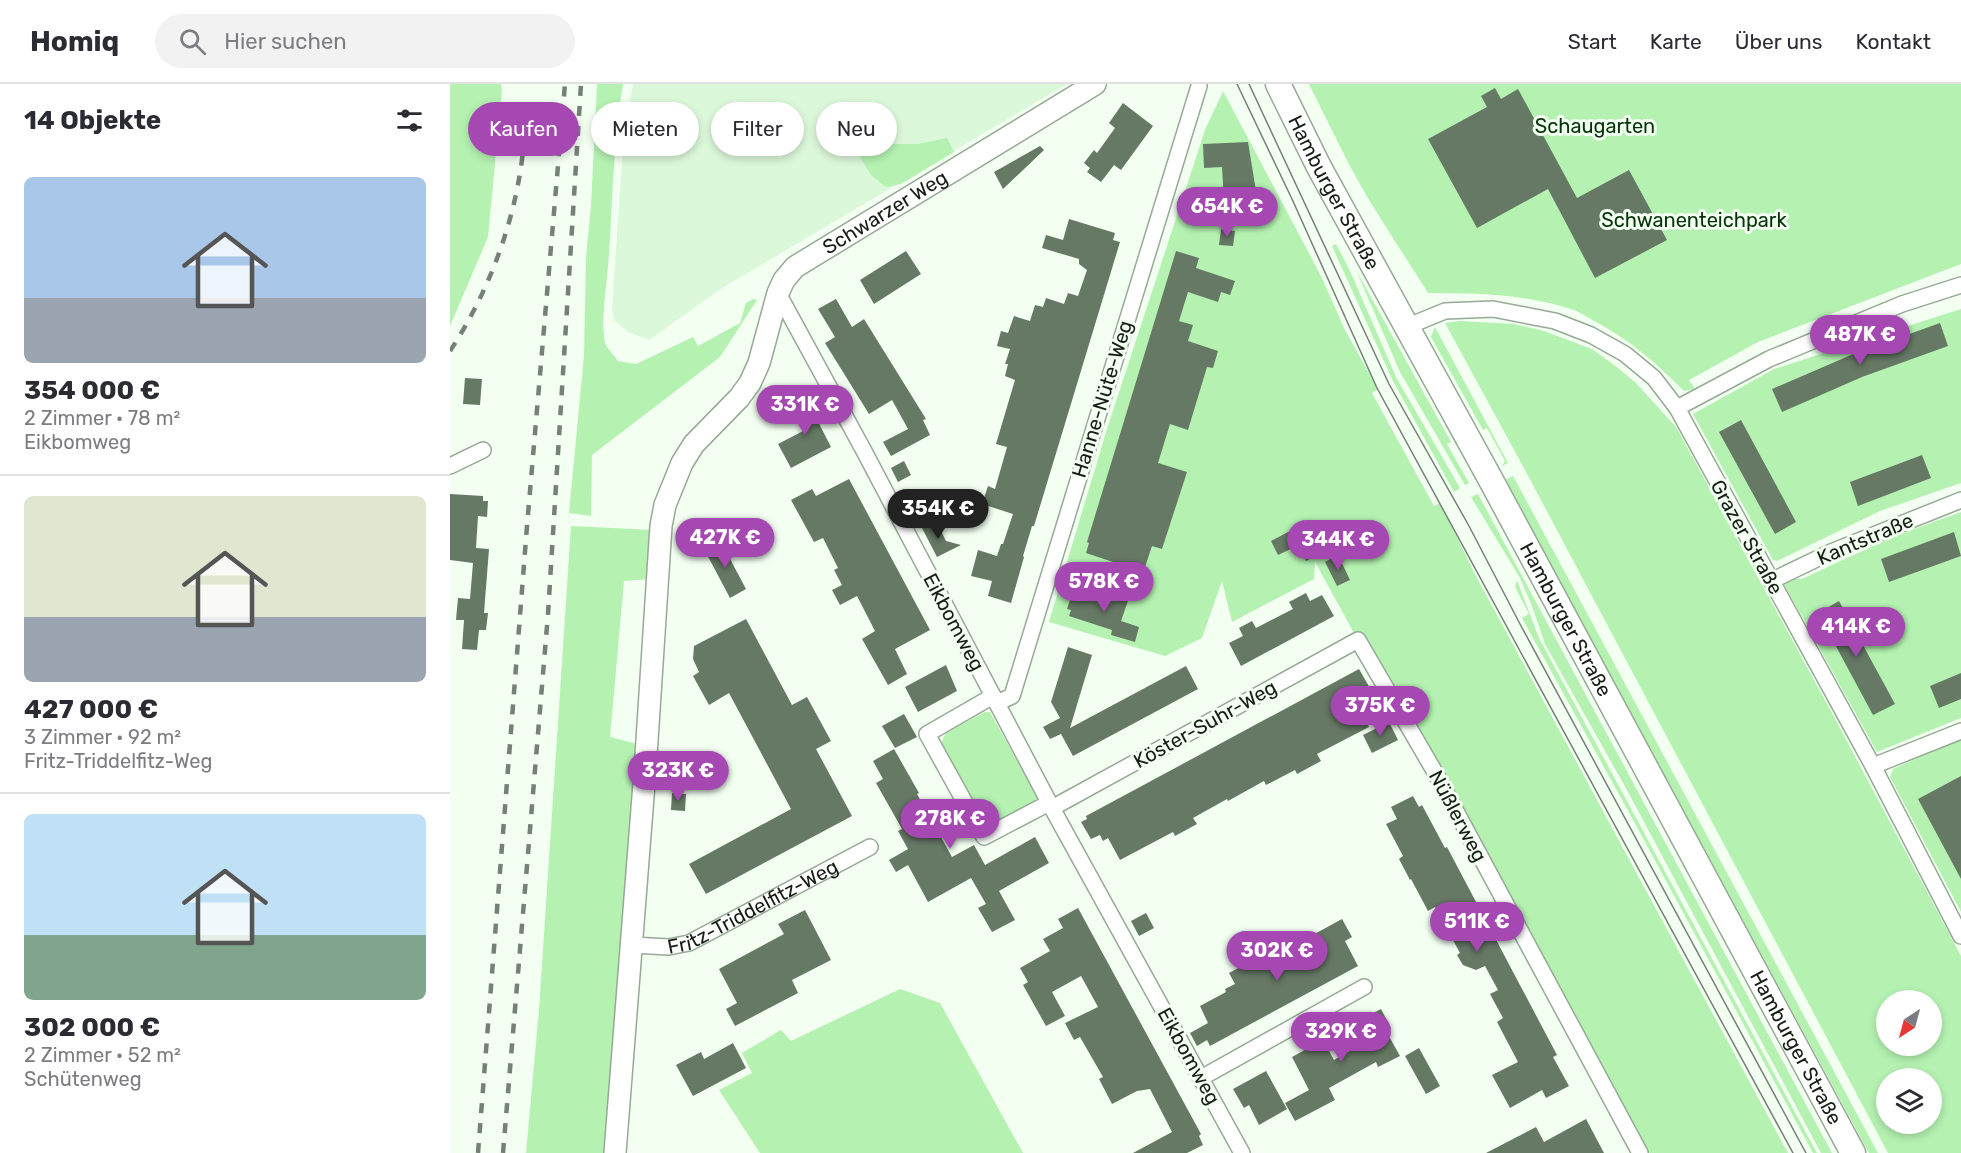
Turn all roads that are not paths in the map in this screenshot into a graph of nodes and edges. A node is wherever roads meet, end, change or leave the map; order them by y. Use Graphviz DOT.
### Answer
graph roads {
  1 [pos="1095,84"];
  2 [pos="1278,84"];
  3 [pos="1199,86"];
  4 [pos="1961,285"];
  5 [pos="778,293"];
  6 [pos="1406,327"];
  7 [pos="1677,408"];
  8 [pos="483,450"];
  9 [pos="450,466"];
  10 [pos="1961,500"];
  11 [pos="1771,581"];
  12 [pos="1358,640"];
  13 [pos="995,700"];
  14 [pos="1961,731"];
  15 [pos="1874,766"];
  16 [pos="1050,805"];
  17 [pos="870,847"];
  18 [pos="1961,936"];
  19 [pos="632,945"];
  20 [pos="1364,987"];
  21 [pos="1201,1078"];
  22 [pos="615,1153"];
  23 [pos="1242,1153"];
  24 [pos="1640,1153"];
  25 [pos="1853,1153"];
  1 -- 5 [label="street, Schwarzer Weg"];
  2 -- 6 [label="main road, Hamburger Straße"];
  3 -- 13 [label="street, Hanne-Nüte-Weg"];
  4 -- 7 [label="street"];
  5 -- 13 [label="street, Eikbomweg"];
  5 -- 19 [label="street, Fritz-Triddelfitz-Weg"];
  6 -- 7 [label="street, Grazer Straße"];
  6 -- 25 [label="main road, Hamburger Straße"];
  7 -- 11 [label="street, Grazer Straße"];
  8 -- 9 [label="street"];
  10 -- 11 [label="street, Kantstraße"];
  11 -- 15 [label="street, Grazer Straße"];
  12 -- 16 [label="street, Köster-Suhr-Weg"];
  12 -- 24 [label="street, Nüßlerweg"];
  13 -- 16 [label="street, Eikbomweg"];
  13 -- 16 [label="street"];
  14 -- 15 [label="street"];
  15 -- 18 [label="street, Grazer Straße"];
  16 -- 21 [label="street, Eikbomweg"];
  17 -- 19 [label="street, Fritz-Triddelfitz-Weg"];
  19 -- 22 [label="street, Fritz-Triddelfitz-Weg"];
  20 -- 21 [label="street"];
  21 -- 23 [label="street, Eikbomweg"];
}
